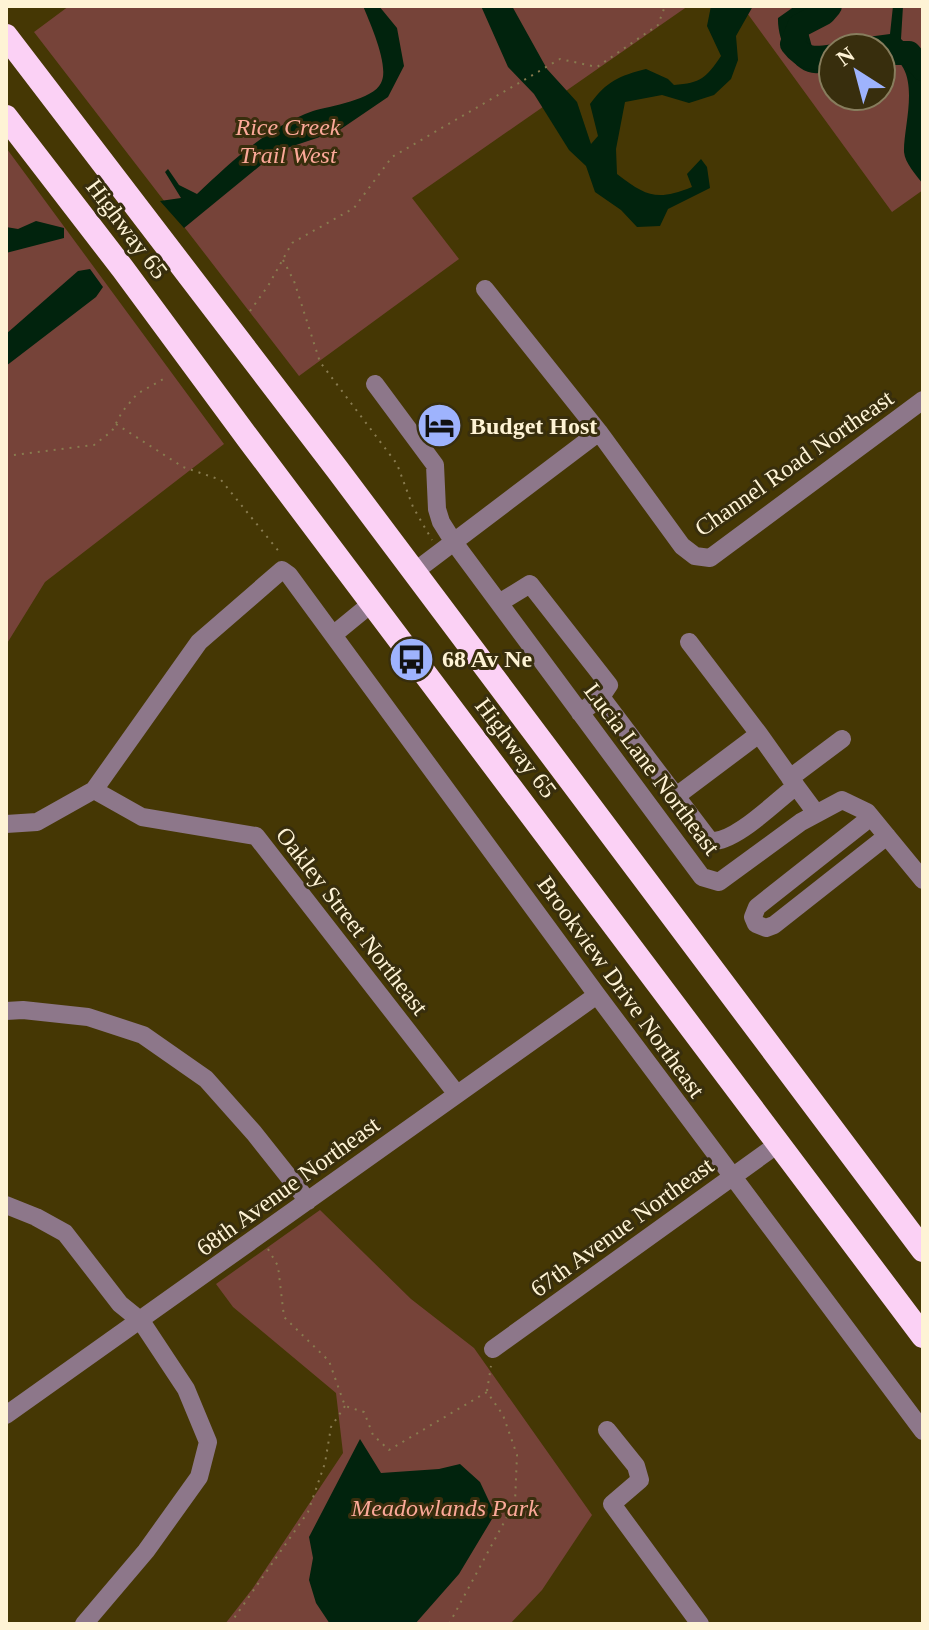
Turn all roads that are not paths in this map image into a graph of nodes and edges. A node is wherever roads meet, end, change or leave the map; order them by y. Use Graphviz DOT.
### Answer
graph roads {
  1 [pos="6,36"];
  2 [pos="6,117"];
  3 [pos="485,289"];
  4 [pos="375,384"];
  5 [pos="923,400"];
  6 [pos="599,432"];
  7 [pos="446,546"];
  8 [pos="414,572"];
  9 [pos="372,603"];
  10 [pos="499,603"];
  11 [pos="333,635"];
  12 [pos="689,642"];
  13 [pos="601,697"];
  14 [pos="580,713"];
  15 [pos="759,734"];
  16 [pos="842,739"];
  17 [pos="793,782"];
  18 [pos="94,790"];
  19 [pos="675,797"];
  20 [pos="816,813"];
  21 [pos="871,817"];
  22 [pos="694,822"];
  23 [pos="6,824"];
  24 [pos="887,836"];
  25 [pos="674,838"];
  26 [pos="923,880"];
  27 [pos="597,995"];
  28 [pos="6,1011"];
  29 [pos="456,1093"];
  30 [pos="778,1144"];
  31 [pos="732,1177"];
  32 [pos="308,1201"];
  33 [pos="6,1205"];
  34 [pos="923,1250"];
  35 [pos="141,1321"];
  36 [pos="923,1336"];
  37 [pos="493,1349"];
  38 [pos="6,1415"];
  39 [pos="607,1430"];
  40 [pos="923,1431"];
  41 [pos="84,1624"];
  42 [pos="700,1624"];
  1 -- 8 [label="highway, Highway 65"];
  2 -- 9 [label="highway, Highway 65"];
  3 -- 6 [label="street, Channel Road Northeast"];
  4 -- 7 [label="street, Lucia Lane Northeast"];
  5 -- 6 [label="street, Channel Road Northeast"];
  6 -- 7 [label="street"];
  7 -- 8 [label="street"];
  7 -- 10 [label="street, Lucia Lane Northeast"];
  8 -- 34 [label="highway, Highway 65"];
  9 -- 11 [label="street"];
  9 -- 30 [label="highway, Highway 65"];
  10 -- 13 [label="street"];
  10 -- 14 [label="street, Lucia Lane Northeast"];
  11 -- 18 [label="street, Brookview Drive Northeast"];
  11 -- 27 [label="street, Brookview Drive Northeast"];
  12 -- 15 [label="street"];
  13 -- 14 [label="street"];
  13 -- 19 [label="street"];
  14 -- 25 [label="street, Lucia Lane Northeast"];
  15 -- 17 [label="street"];
  15 -- 19 [label="street"];
  16 -- 17 [label="street"];
  17 -- 20 [label="street"];
  17 -- 22 [label="street"];
  18 -- 23 [label="street"];
  18 -- 29 [label="street, Oakley Street Northeast"];
  19 -- 22 [label="street"];
  20 -- 21 [label="street, Lucia Lane Northeast"];
  20 -- 25 [label="street, Lucia Lane Northeast"];
  21 -- 24 [label="street, Lucia Lane Northeast"];
  21 -- 24 [label="street"];
  22 -- 25 [label="street"];
  24 -- 26 [label="street, Lucia Lane Northeast"];
  27 -- 29 [label="street, 68th Avenue Northeast"];
  27 -- 31 [label="street, Brookview Drive Northeast"];
  28 -- 32 [label="street"];
  29 -- 32 [label="street, 68th Avenue Northeast"];
  30 -- 31 [label="street, 67th Avenue Northeast"];
  30 -- 36 [label="highway, Highway 65"];
  31 -- 37 [label="street, 67th Avenue Northeast"];
  31 -- 40 [label="street, Brookview Drive Northeast"];
  32 -- 35 [label="street, 68th Avenue Northeast"];
  33 -- 35 [label="street"];
  35 -- 38 [label="street, 68th Avenue Northeast"];
  35 -- 41 [label="street"];
  39 -- 42 [label="street"];
}
